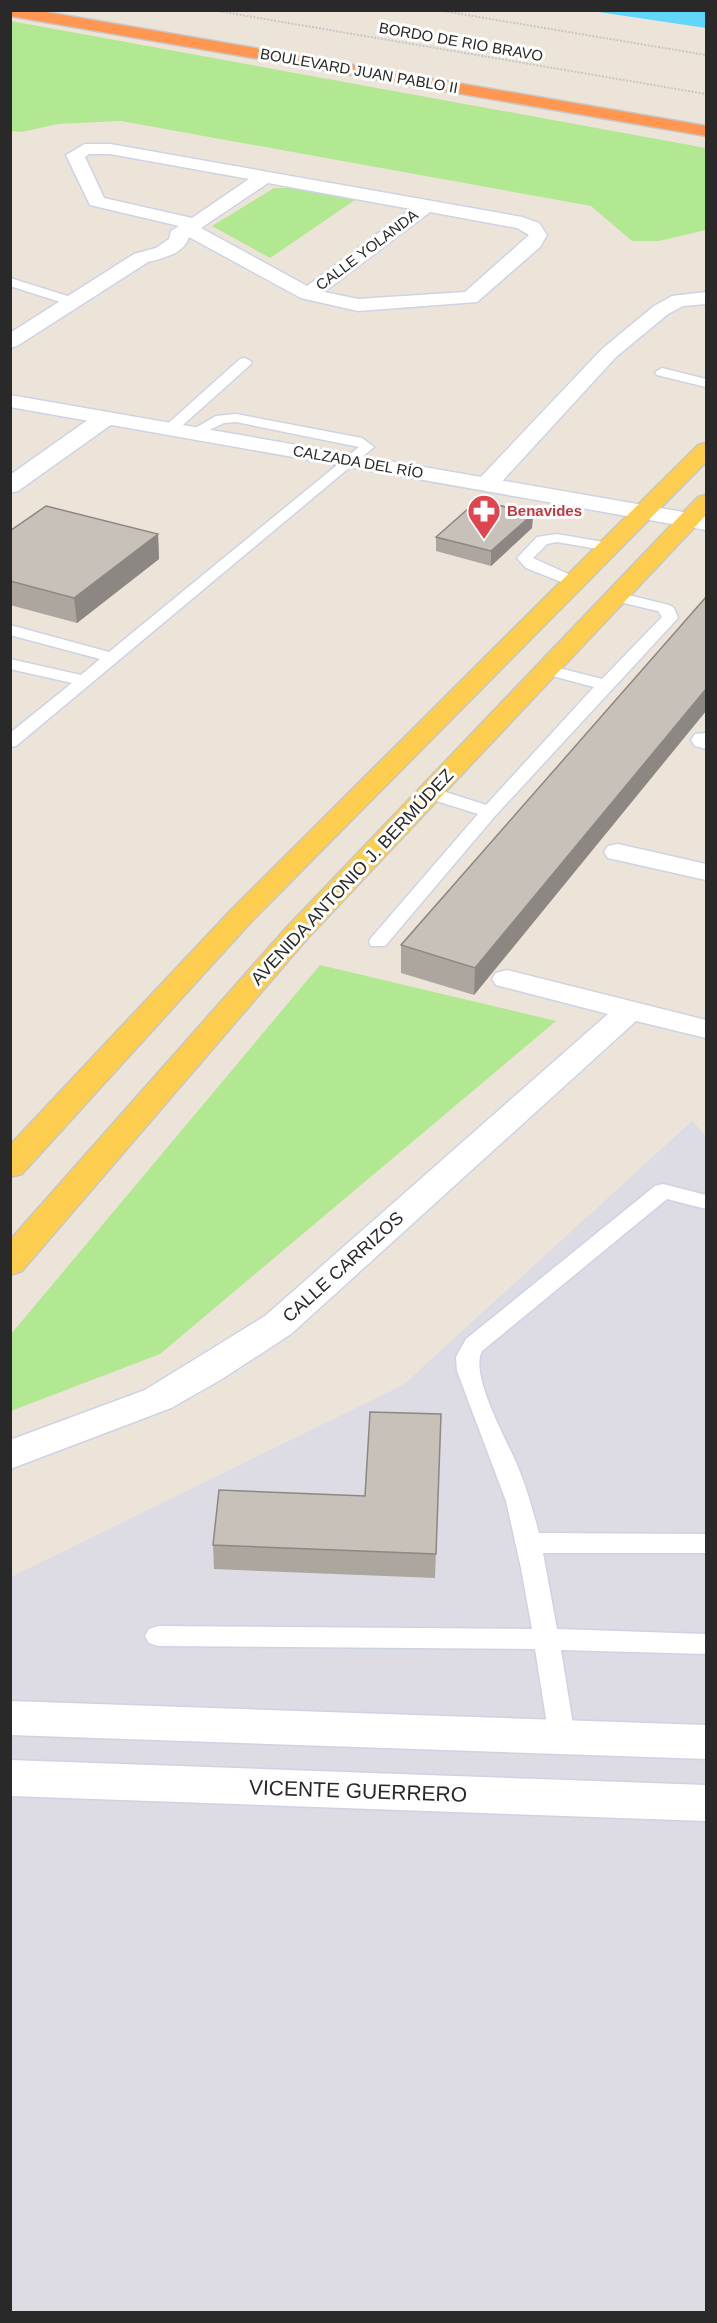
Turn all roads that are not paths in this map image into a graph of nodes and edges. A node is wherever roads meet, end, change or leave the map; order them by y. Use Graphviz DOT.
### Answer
graph roads {
  1 [pos="93,10"];
  2 [pos="10,11"];
  3 [pos="395,61"];
  4 [pos="351,62"];
  5 [pos="523,93"];
  6 [pos="706,120"];
  7 [pos="706,131"];
  8 [pos="706,138"];
  9 [pos="265,177"];
  10 [pos="426,206"];
  11 [pos="188,229"];
  12 [pos="10,282"];
  13 [pos="308,294"];
  14 [pos="706,298"];
  15 [pos="73,302"];
  16 [pos="10,342"];
  17 [pos="245,362"];
  18 [pos="662,372"];
  19 [pos="706,383"];
  20 [pos="10,401"];
  21 [pos="104,419"];
  22 [pos="169,430"];
  23 [pos="706,450"];
  24 [pos="354,461"];
  25 [pos="487,484"];
  26 [pos="10,486"];
  27 [pos="645,512"];
  28 [pos="701,515"];
  29 [pos="609,547"];
  30 [pos="574,582"];
  31 [pos="616,597"];
  32 [pos="10,630"];
  33 [pos="114,658"];
  34 [pos="10,664"];
  35 [pos="547,670"];
  36 [pos="86,681"];
  37 [pos="605,685"];
  38 [pos="10,742"];
  39 [pos="430,793"];
  40 [pos="489,812"];
  41 [pos="618,852"];
  42 [pos="706,872"];
  43 [pos="378,942"];
  44 [pos="507,979"];
  45 [pos="630,1010"];
  46 [pos="706,1029"];
  47 [pos="10,1166"];
  48 [pos="706,1202"];
  49 [pos="10,1263"];
  50 [pos="10,1455"];
  51 [pos="528,1543"];
  52 [pos="706,1543"];
  53 [pos="158,1636"];
  54 [pos="544,1639"];
  55 [pos="706,1644"];
  56 [pos="10,1718"];
  57 [pos="562,1737"];
  58 [pos="706,1742"];
  59 [pos="10,1778"];
  60 [pos="706,1803"];
  1 -- 4 [label="highway, BOULEVARD JUAN PABLO II"];
  2 -- 4 [label="highway, BOULEVARD JUAN PABLO II"];
  3 -- 4 [label="highway"];
  4 -- 5 [label="highway, BOULEVARD JUAN PABLO II"];
  4 -- 8 [label="highway"];
  5 -- 6 [label="highway, BOULEVARD JUAN PABLO II"];
  5 -- 7 [label="highway, BOULEVARD JUAN PABLO II"];
  9 -- 10 [label="street"];
  9 -- 11 [label="street"];
  9 -- 11 [label="street"];
  10 -- 13 [label="street, CALLE YOLANDA"];
  10 -- 13 [label="street"];
  11 -- 13 [label="street"];
  11 -- 15 [label="street"];
  12 -- 15 [label="lane"];
  14 -- 25 [label="street"];
  15 -- 16 [label="street"];
  17 -- 22 [label="lane"];
  18 -- 19 [label="lane"];
  20 -- 21 [label="street, CALZADA DEL RÍO"];
  21 -- 22 [label="street, CALZADA DEL RÍO"];
  21 -- 26 [label="street"];
  22 -- 24 [label="street, CALZADA DEL RÍO"];
  23 -- 27 [label="main road"];
  24 -- 25 [label="street, CALZADA DEL RÍO"];
  24 -- 33 [label="lane"];
  25 -- 27 [label="street, CALZADA DEL RÍO"];
  27 -- 28 [label="street, CALZADA DEL RÍO"];
  27 -- 29 [label="main road"];
  28 -- 31 [label="main road, AVENIDA ANTONIO J. BERMÚDEZ"];
  29 -- 30 [label="main road"];
  29 -- 30 [label="lane"];
  30 -- 47 [label="main road"];
  31 -- 35 [label="main road, AVENIDA ANTONIO J. BERMÚDEZ"];
  31 -- 37 [label="lane"];
  32 -- 33 [label="lane"];
  33 -- 36 [label="lane"];
  34 -- 36 [label="lane"];
  35 -- 37 [label="lane"];
  35 -- 39 [label="main road, AVENIDA ANTONIO J. BERMÚDEZ"];
  36 -- 38 [label="lane"];
  37 -- 40 [label="lane"];
  39 -- 40 [label="lane"];
  39 -- 49 [label="main road, AVENIDA ANTONIO J. BERMÚDEZ"];
  40 -- 43 [label="lane"];
  41 -- 42 [label="street"];
  44 -- 45 [label="street"];
  45 -- 46 [label="street"];
  45 -- 50 [label="street, CALLE CARRIZOS"];
  48 -- 51 [label="lane"];
  51 -- 52 [label="lane"];
  51 -- 54 [label="lane"];
  53 -- 54 [label="lane"];
  54 -- 55 [label="lane"];
  54 -- 57 [label="lane"];
  56 -- 57 [label="street"];
  57 -- 58 [label="street"];
  59 -- 60 [label="street, VICENTE GUERRERO"];
}
